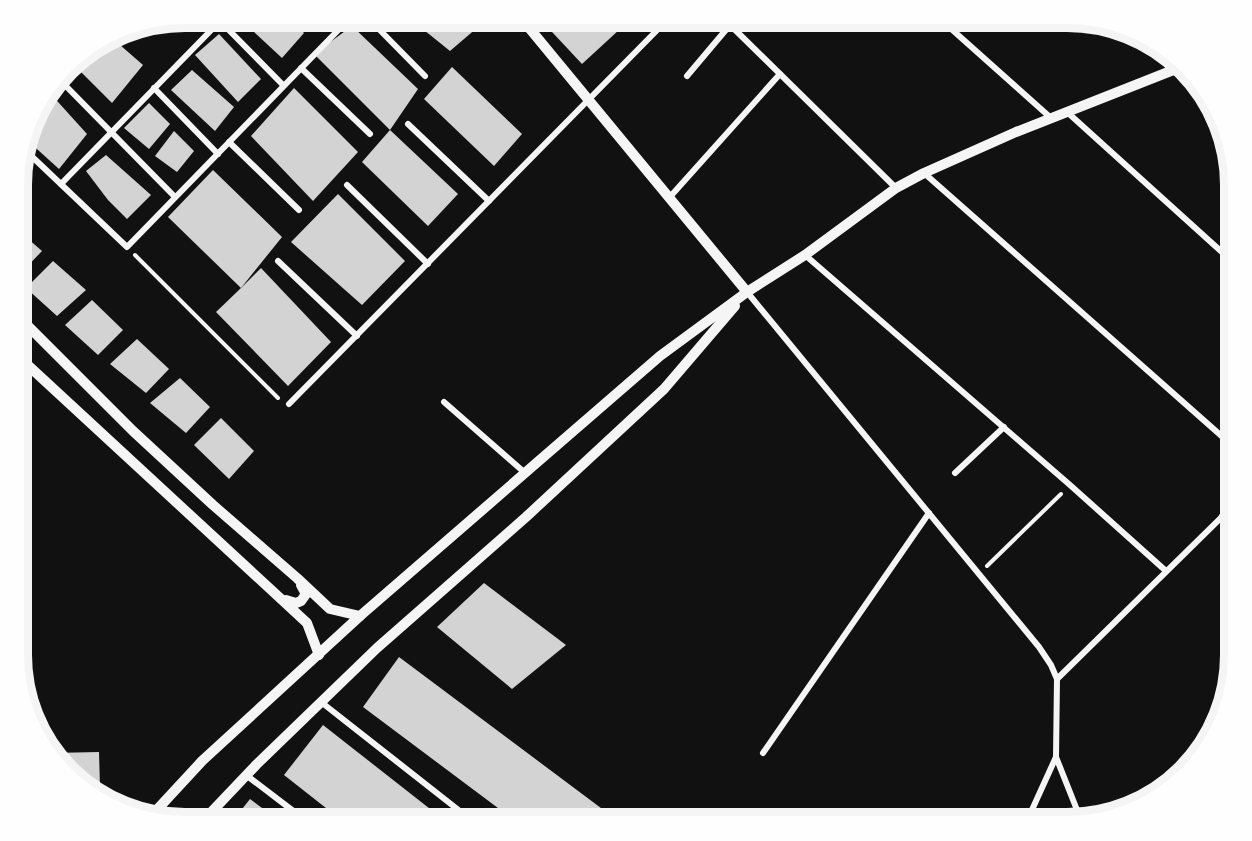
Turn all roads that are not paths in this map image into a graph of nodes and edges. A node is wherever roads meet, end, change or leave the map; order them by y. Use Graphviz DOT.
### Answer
graph roads {
  1 [pos="211,28"];
  2 [pos="229,28"];
  3 [pos="340,28"];
  4 [pos="378,28"];
  5 [pos="529,28"];
  6 [pos="659,28"];
  7 [pos="727,28"];
  8 [pos="733,28"];
  9 [pos="950,28"];
  10 [pos="301,68"];
  11 [pos="1174,71"];
  12 [pos="780,74"];
  13 [pos="425,76"];
  14 [pos="687,76"];
  15 [pos="65,85"];
  16 [pos="283,85"];
  17 [pos="154,88"];
  18 [pos="589,100"];
  19 [pos="1067,112"];
  20 [pos="1051,118"];
  21 [pos="408,124"];
  22 [pos="111,132"];
  23 [pos="370,134"];
  24 [pos="229,142"];
  25 [pos="218,154"];
  26 [pos="32,156"];
  27 [pos="924,173"];
  28 [pos="61,184"];
  29 [pos="347,185"];
  30 [pos="896,188"];
  31 [pos="175,197"];
  32 [pos="669,198"];
  33 [pos="489,201"];
  34 [pos="299,210"];
  35 [pos="1223,253"];
  36 [pos="805,255"];
  37 [pos="278,261"];
  38 [pos="428,264"];
  39 [pos="747,292"];
  40 [pos="28,325"];
  41 [pos="357,336"];
  42 [pos="28,364"];
  43 [pos="444,402"];
  44 [pos="289,404"];
  45 [pos="1004,428"];
  46 [pos="1223,437"];
  47 [pos="524,472"];
  48 [pos="955,473"];
  49 [pos="929,513"];
  50 [pos="1222,516"];
  51 [pos="1166,571"];
  52 [pos="297,578"];
  53 [pos="280,597"];
  54 [pos="360,616"];
  55 [pos="319,655"];
  56 [pos="1057,679"];
  57 [pos="321,702"];
  58 [pos="763,753"];
  59 [pos="1056,757"];
  60 [pos="246,775"];
  61 [pos="157,809"];
  62 [pos="211,812"];
  63 [pos="295,812"];
  64 [pos="462,812"];
  65 [pos="1031,812"];
  66 [pos="1078,812"];
  1 -- 17 [label="street"];
  2 -- 16 [label="street"];
  3 -- 10 [label="street"];
  4 -- 13 [label="street"];
  5 -- 18 [label="street"];
  6 -- 18 [label="street"];
  7 -- 14 [label="street"];
  8 -- 12 [label="street"];
  9 -- 20 [label="street"];
  10 -- 16 [label="street"];
  10 -- 23 [label="street"];
  11 -- 19 [label="street"];
  12 -- 30 [label="street"];
  12 -- 32 [label="street"];
  15 -- 22 [label="street"];
  16 -- 24 [label="street"];
  17 -- 22 [label="street"];
  17 -- 25 [label="street"];
  18 -- 32 [label="street"];
  18 -- 33 [label="street"];
  19 -- 20 [label="street"];
  19 -- 35 [label="street"];
  20 -- 27 [label="street"];
  21 -- 33 [label="street"];
  22 -- 28 [label="street"];
  22 -- 31 [label="street"];
  24 -- 25 [label="street"];
  24 -- 34 [label="street"];
  25 -- 31 [label="street"];
  26 -- 28 [label="street"];
  27 -- 30 [label="street"];
  27 -- 46 [label="street"];
  28 -- 31 [label="street"];
  29 -- 38 [label="street"];
  30 -- 36 [label="street"];
  32 -- 39 [label="street"];
  33 -- 38 [label="street"];
  36 -- 39 [label="street"];
  36 -- 45 [label="street"];
  37 -- 41 [label="street"];
  38 -- 41 [label="street"];
  39 -- 47 [label="street"];
  39 -- 49 [label="street"];
  39 -- 57 [label="street"];
  40 -- 52 [label="street"];
  41 -- 44 [label="street"];
  42 -- 53 [label="street"];
  43 -- 47 [label="street"];
  45 -- 48 [label="street"];
  45 -- 51 [label="street"];
  47 -- 54 [label="street"];
  49 -- 56 [label="street"];
  49 -- 58 [label="street"];
  50 -- 51 [label="street"];
  51 -- 56 [label="street"];
  52 -- 53 [label="street"];
  52 -- 54 [label="street"];
  53 -- 55 [label="street"];
  54 -- 55 [label="street"];
  55 -- 61 [label="street"];
  56 -- 59 [label="street"];
  57 -- 60 [label="street"];
  57 -- 64 [label="street"];
  59 -- 65 [label="street"];
  59 -- 66 [label="street"];
  60 -- 62 [label="street"];
  60 -- 63 [label="street"];
}
